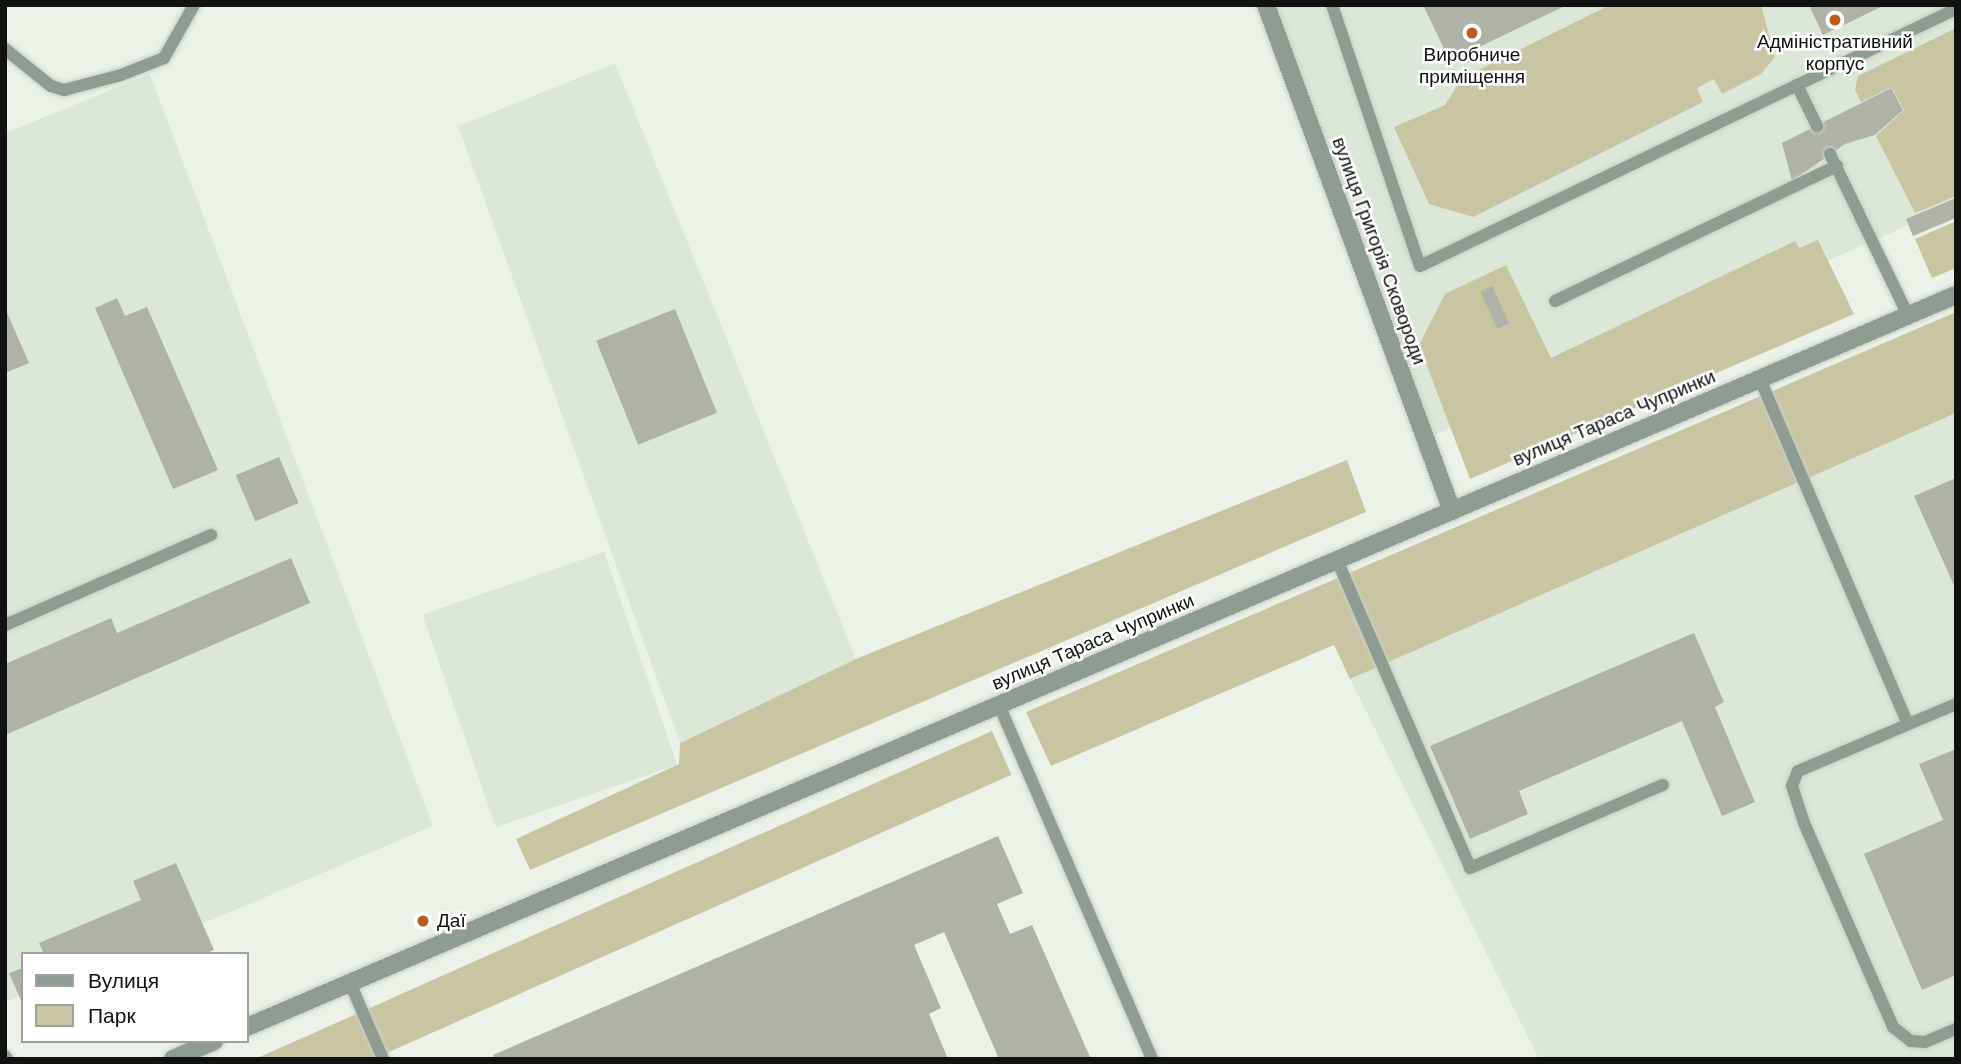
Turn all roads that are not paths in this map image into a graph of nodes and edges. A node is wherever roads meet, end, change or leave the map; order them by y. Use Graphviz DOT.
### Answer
graph roads {
  1 [pos="194,5"];
  2 [pos="1266,5"];
  3 [pos="1332,5"];
  4 [pos="1956,9"];
  5 [pos="5,49"];
  6 [pos="1797,85"];
  7 [pos="1817,126"];
  8 [pos="1956,295"];
  9 [pos="1555,301"];
  10 [pos="1908,315"];
  11 [pos="1760,379"];
  12 [pos="1452,510"];
  13 [pos="211,536"];
  14 [pos="1337,560"];
  15 [pos="5,625"];
  16 [pos="1956,704"];
  17 [pos="999,705"];
  18 [pos="1908,724"];
  19 [pos="1663,785"];
  20 [pos="350,983"];
  21 [pos="248,1027"];
  22 [pos="1956,1029"];
  23 [pos="209,1043"];
  24 [pos="173,1059"];
  25 [pos="383,1059"];
  26 [pos="1152,1059"];
  1 -- 5 [label="lane"];
  2 -- 12 [label="street, вулиця Григорія Сковороди"];
  3 -- 6 [label="lane"];
  4 -- 6 [label="lane"];
  6 -- 7 [label="lane"];
  8 -- 10 [label="street, вулиця Тараса Чупринки"];
  9 -- 10 [label="lane"];
  10 -- 11 [label="street, вулиця Тараса Чупринки"];
  11 -- 12 [label="street, вулиця Тараса Чупринки"];
  11 -- 18 [label="lane"];
  12 -- 14 [label="street, вулиця Тараса Чупринки"];
  13 -- 15 [label="lane"];
  14 -- 17 [label="street, вулиця Тараса Чупринки"];
  14 -- 19 [label="lane"];
  16 -- 18 [label="lane"];
  17 -- 20 [label="street, вулиця Тараса Чупринки"];
  17 -- 26 [label="lane"];
  18 -- 22 [label="lane"];
  20 -- 21 [label="street, вулиця Тараса Чупринки"];
  20 -- 25 [label="lane"];
  23 -- 24 [label="street"];
}
